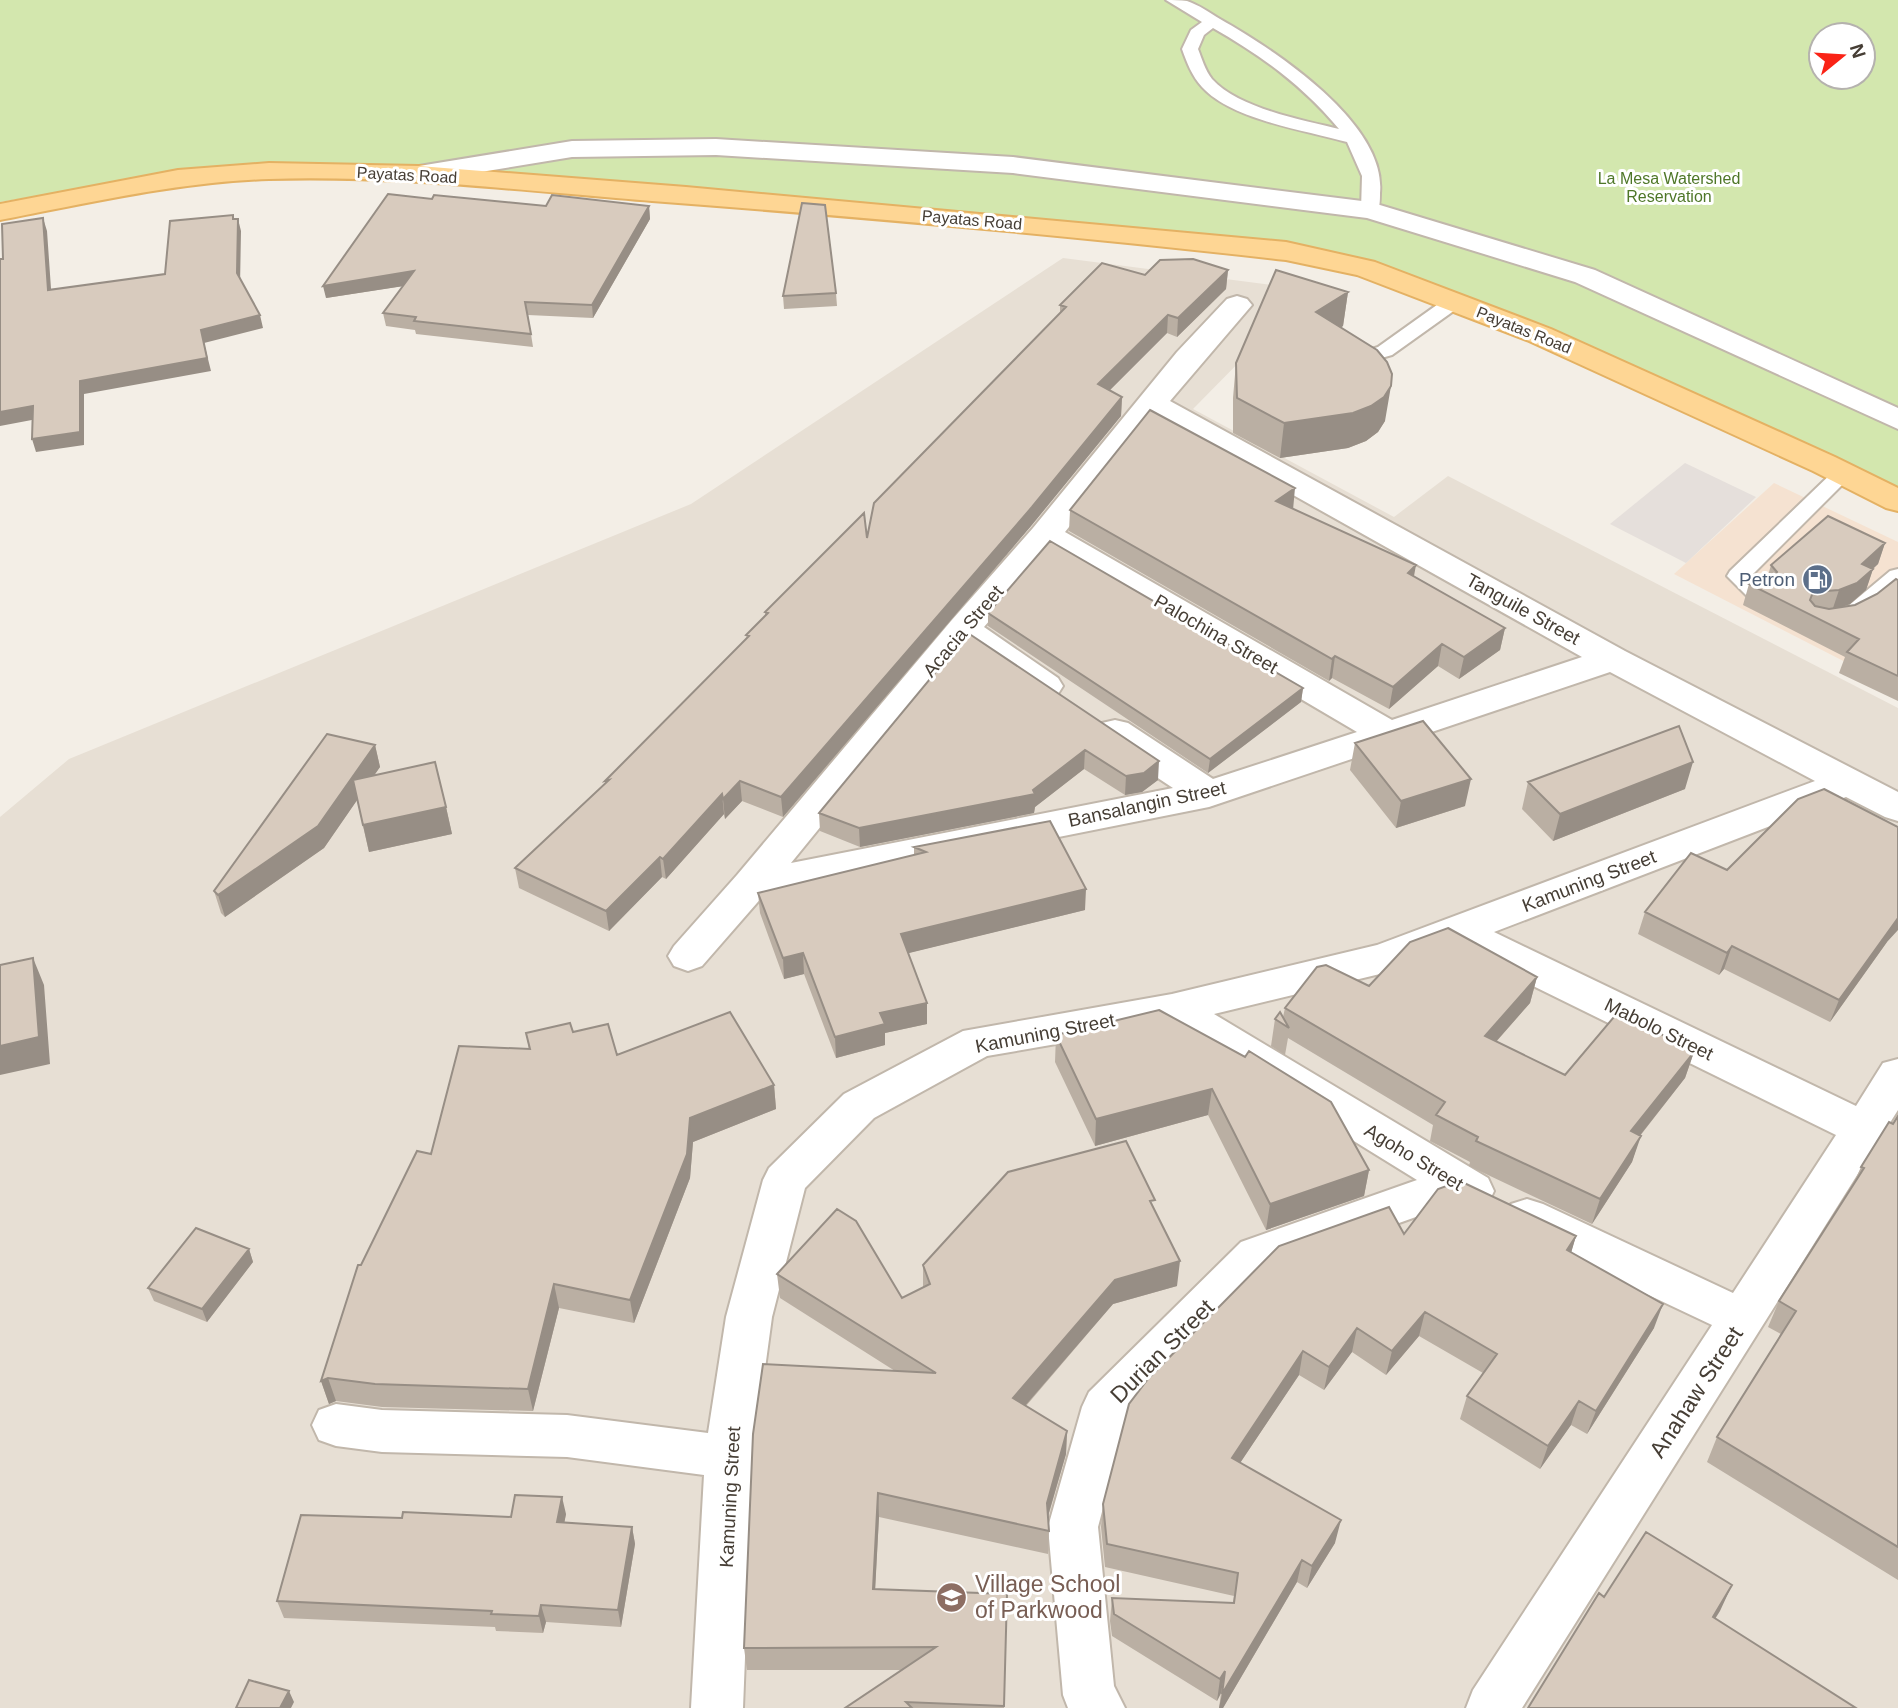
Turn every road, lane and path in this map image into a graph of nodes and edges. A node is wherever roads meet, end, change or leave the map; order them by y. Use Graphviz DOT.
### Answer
graph roads {
  1 [pos="1174,0"];
  2 [pos="1212,22"];
  3 [pos="1353,138"];
  4 [pos="419,174"];
  5 [pos="1370,210"];
  6 [pos="0,212"];
  7 [pos="1455,301"];
  8 [pos="1237,305"];
  9 [pos="1349,346"];
  10 [pos="1151,403"];
  11 [pos="1898,420"];
  12 [pos="1842,474"];
  13 [pos="1898,501"];
  14 [pos="1045,536"];
  15 [pos="1898,576"];
  16 [pos="1756,593"];
  17 [pos="1828,624"];
  18 [pos="963,629"];
  19 [pos="1613,659"];
  20 [pos="1387,733"];
  21 [pos="1846,783"];
  22 [pos="1209,794"];
  23 [pos="1898,808"];
  24 [pos="751,885"];
  25 [pos="1457,931"];
  26 [pos="688,956"];
  27 [pos="1172,1009"];
  28 [pos="1898,1075"];
  29 [pos="1862,1128"];
  30 [pos="1457,1184"];
  31 [pos="1744,1319"];
  32 [pos="336,1425"];
  33 [pos="729,1457"];
  34 [pos="717,1708"];
  35 [pos="1099,1708"];
  36 [pos="1492,1708"];
  1 -- 2 [label="lane"];
  2 -- 3 [label="lane"];
  2 -- 3 [label="lane"];
  3 -- 5 [label="lane"];
  4 -- 5 [label="street"];
  4 -- 6 [label="main road, Payatas Road"];
  4 -- 7 [label="main road, Payatas Road"];
  5 -- 11 [label="street"];
  7 -- 9 [label="lane"];
  7 -- 12 [label="main road, Payatas Road"];
  8 -- 10 [label="street, Acacia Street"];
  10 -- 14 [label="street, Acacia Street"];
  10 -- 19 [label="street, Tanguile Street"];
  12 -- 13 [label="main road, Payatas Road"];
  12 -- 16 [label="lane"];
  14 -- 18 [label="street, Acacia Street"];
  14 -- 20 [label="street, Palochina Street"];
  15 -- 17 [label="lane"];
  18 -- 22 [label="street"];
  18 -- 24 [label="street, Acacia Street"];
  19 -- 20 [label="street, Bansalangin Street"];
  19 -- 21 [label="street, Tanguile Street"];
  20 -- 22 [label="street, Bansalangin Street"];
  21 -- 23 [label="street, Tanguile Street"];
  21 -- 25 [label="street, Kamuning Street"];
  22 -- 24 [label="street, Bansalangin Street"];
  24 -- 26 [label="street, Acacia Street"];
  25 -- 27 [label="street, Kamuning Street"];
  25 -- 29 [label="street, Mabolo Street"];
  27 -- 30 [label="street, Agoho Street"];
  27 -- 33 [label="street, Kamuning Street"];
  28 -- 29 [label="street, Anahaw Street"];
  29 -- 31 [label="street, Anahaw Street"];
  30 -- 31 [label="street, Agoho Street"];
  30 -- 35 [label="street, Durian Street"];
  31 -- 36 [label="street, Anahaw Street"];
  32 -- 33 [label="street"];
  33 -- 34 [label="street, Kamuning Street"];
}
